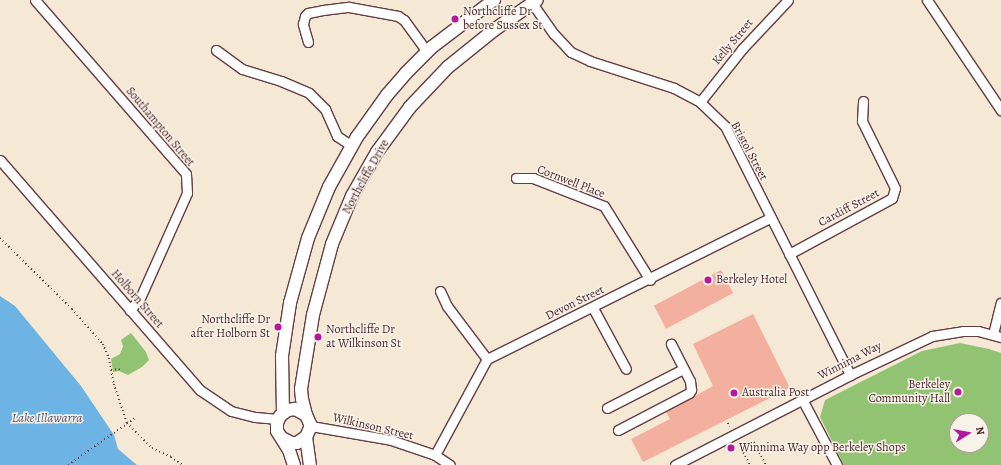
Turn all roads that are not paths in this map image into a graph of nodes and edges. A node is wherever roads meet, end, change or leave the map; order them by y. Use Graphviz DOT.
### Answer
graph roads {
  1 [pos="35,0"];
  2 [pos="494,0"];
  3 [pos="788,0"];
  4 [pos="927,0"];
  5 [pos="534,2"];
  6 [pos="308,42"];
  7 [pos="216,50"];
  8 [pos="427,52"];
  9 [pos="862,101"];
  10 [pos="700,102"];
  11 [pos="1001,110"];
  12 [pos="352,146"];
  13 [pos="0,160"];
  14 [pos="516,178"];
  15 [pos="770,218"];
  16 [pos="789,254"];
  17 [pos="650,280"];
  18 [pos="440,291"];
  19 [pos="1001,303"];
  20 [pos="593,308"];
  21 [pos="130,310"];
  22 [pos="997,336"];
  23 [pos="671,344"];
  24 [pos="487,359"];
  25 [pos="626,369"];
  26 [pos="683,369"];
  27 [pos="850,375"];
  28 [pos="802,399"];
  29 [pos="606,408"];
  30 [pos="280,416"];
  31 [pos="309,420"];
  32 [pos="618,430"];
  33 [pos="282,438"];
  34 [pos="306,438"];
  35 [pos="435,455"];
  36 [pos="679,464"];
  37 [pos="294,465"];
  38 [pos="310,465"];
  39 [pos="450,465"];
  40 [pos="837,465"];
  1 -- 21 [label="street, Southampton Street"];
  2 -- 8 [label="main road"];
  3 -- 10 [label="street, Kelly Street"];
  4 -- 11 [label="street"];
  5 -- 10 [label="street, Bristol Street"];
  5 -- 31 [label="main road, Northcliffe Drive"];
  6 -- 8 [label="street"];
  7 -- 12 [label="street"];
  8 -- 12 [label="main road"];
  9 -- 16 [label="street, Cardiff Street"];
  10 -- 15 [label="street, Bristol Street"];
  12 -- 30 [label="main road"];
  13 -- 21 [label="street, Holborn Street"];
  14 -- 17 [label="street, Cornwell Place"];
  15 -- 16 [label="street, Bristol Street"];
  15 -- 17 [label="street, Devon Street"];
  16 -- 27 [label="street, Bristol Street"];
  17 -- 20 [label="street, Devon Street"];
  18 -- 24 [label="street"];
  19 -- 22 [label="street"];
  20 -- 24 [label="street, Devon Street"];
  20 -- 25 [label="street"];
  21 -- 30 [label="street, Holborn Street"];
  22 -- 27 [label="street, Winnima Way"];
  23 -- 26 [label="street"];
  24 -- 35 [label="street"];
  26 -- 29 [label="street"];
  26 -- 32 [label="street"];
  27 -- 28 [label="street, Winnima Way"];
  28 -- 36 [label="street, Winnima Way"];
  28 -- 40 [label="street"];
  30 -- 31 [label="main road"];
  30 -- 33 [label="main road"];
  31 -- 34 [label="main road"];
  31 -- 35 [label="street, Wilkinson Street"];
  33 -- 34 [label="main road"];
  33 -- 37 [label="main road"];
  34 -- 38 [label="main road"];
  35 -- 39 [label="street, Wilkinson Street"];
}
